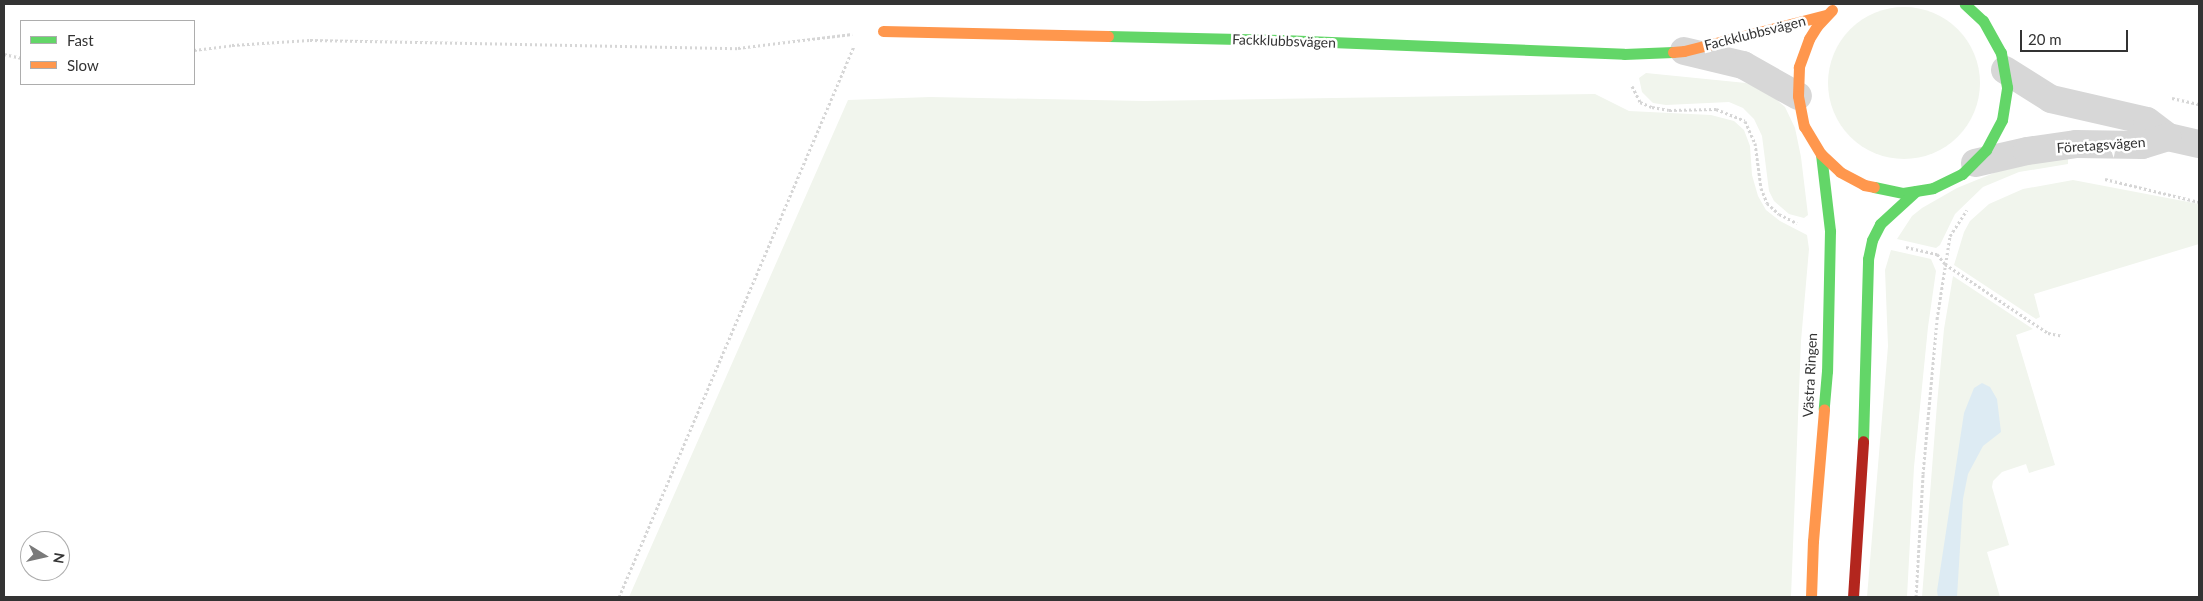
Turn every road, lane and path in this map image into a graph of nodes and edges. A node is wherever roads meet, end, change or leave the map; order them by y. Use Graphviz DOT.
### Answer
graph roads {
  1 [pos="1839,4"];
  2 [pos="1964,4"];
  3 [pos="1993,12"];
  4 [pos="1826,15"];
  5 [pos="883,31"];
  6 [pos="859,34"];
  7 [pos="1993,36"];
  8 [pos="195,50"];
  9 [pos="1684,51"];
  10 [pos="4,54"];
  11 [pos="1624,54"];
  12 [pos="20,58"];
  13 [pos="2005,70"];
  14 [pos="1798,96"];
  15 [pos="2171,98"];
  16 [pos="2199,104"];
  17 [pos="2168,137"];
  18 [pos="2199,144"];
  19 [pos="1821,154"];
  20 [pos="1975,163"];
  21 [pos="2104,179"];
  22 [pos="1916,191"];
  23 [pos="2199,202"];
  24 [pos="1970,207"];
  25 [pos="1805,226"];
  26 [pos="1945,264"];
  27 [pos="2062,336"];
  28 [pos="619,597"];
  29 [pos="1811,597"];
  30 [pos="1853,597"];
  31 [pos="1916,597"];
  1 -- 4 [label="main road, Västra Ringen"];
  2 -- 7 [label="main road, Västra Ringen"];
  3 -- 7 [label="main road"];
  4 -- 9 [label="main road, Fackklubbsvägen"];
  4 -- 14 [label="main road, Västra Ringen"];
  5 -- 6 [label="path"];
  5 -- 11 [label="main road, Fackklubbsvägen"];
  6 -- 8 [label="path"];
  6 -- 28 [label="path"];
  7 -- 13 [label="main road, Västra Ringen"];
  9 -- 11 [label="main road, Fackklubbsvägen"];
  9 -- 14 [label="street, Fackklubbsvägen"];
  10 -- 12 [label="path"];
  11 -- 25 [label="path"];
  13 -- 17 [label="street, Företagsvägen"];
  13 -- 20 [label="main road, Västra Ringen"];
  14 -- 19 [label="main road, Västra Ringen"];
  15 -- 16 [label="path"];
  17 -- 18 [label="street, Företagsvägen"];
  17 -- 20 [label="street, Företagsvägen"];
  19 -- 22 [label="main road, Västra Ringen"];
  19 -- 29 [label="main road, Västra Ringen"];
  20 -- 22 [label="main road, Västra Ringen"];
  21 -- 23 [label="path"];
  22 -- 30 [label="main road, Västra Ringen"];
  24 -- 26 [label="path"];
  26 -- 27 [label="path"];
  26 -- 31 [label="path"];
}
